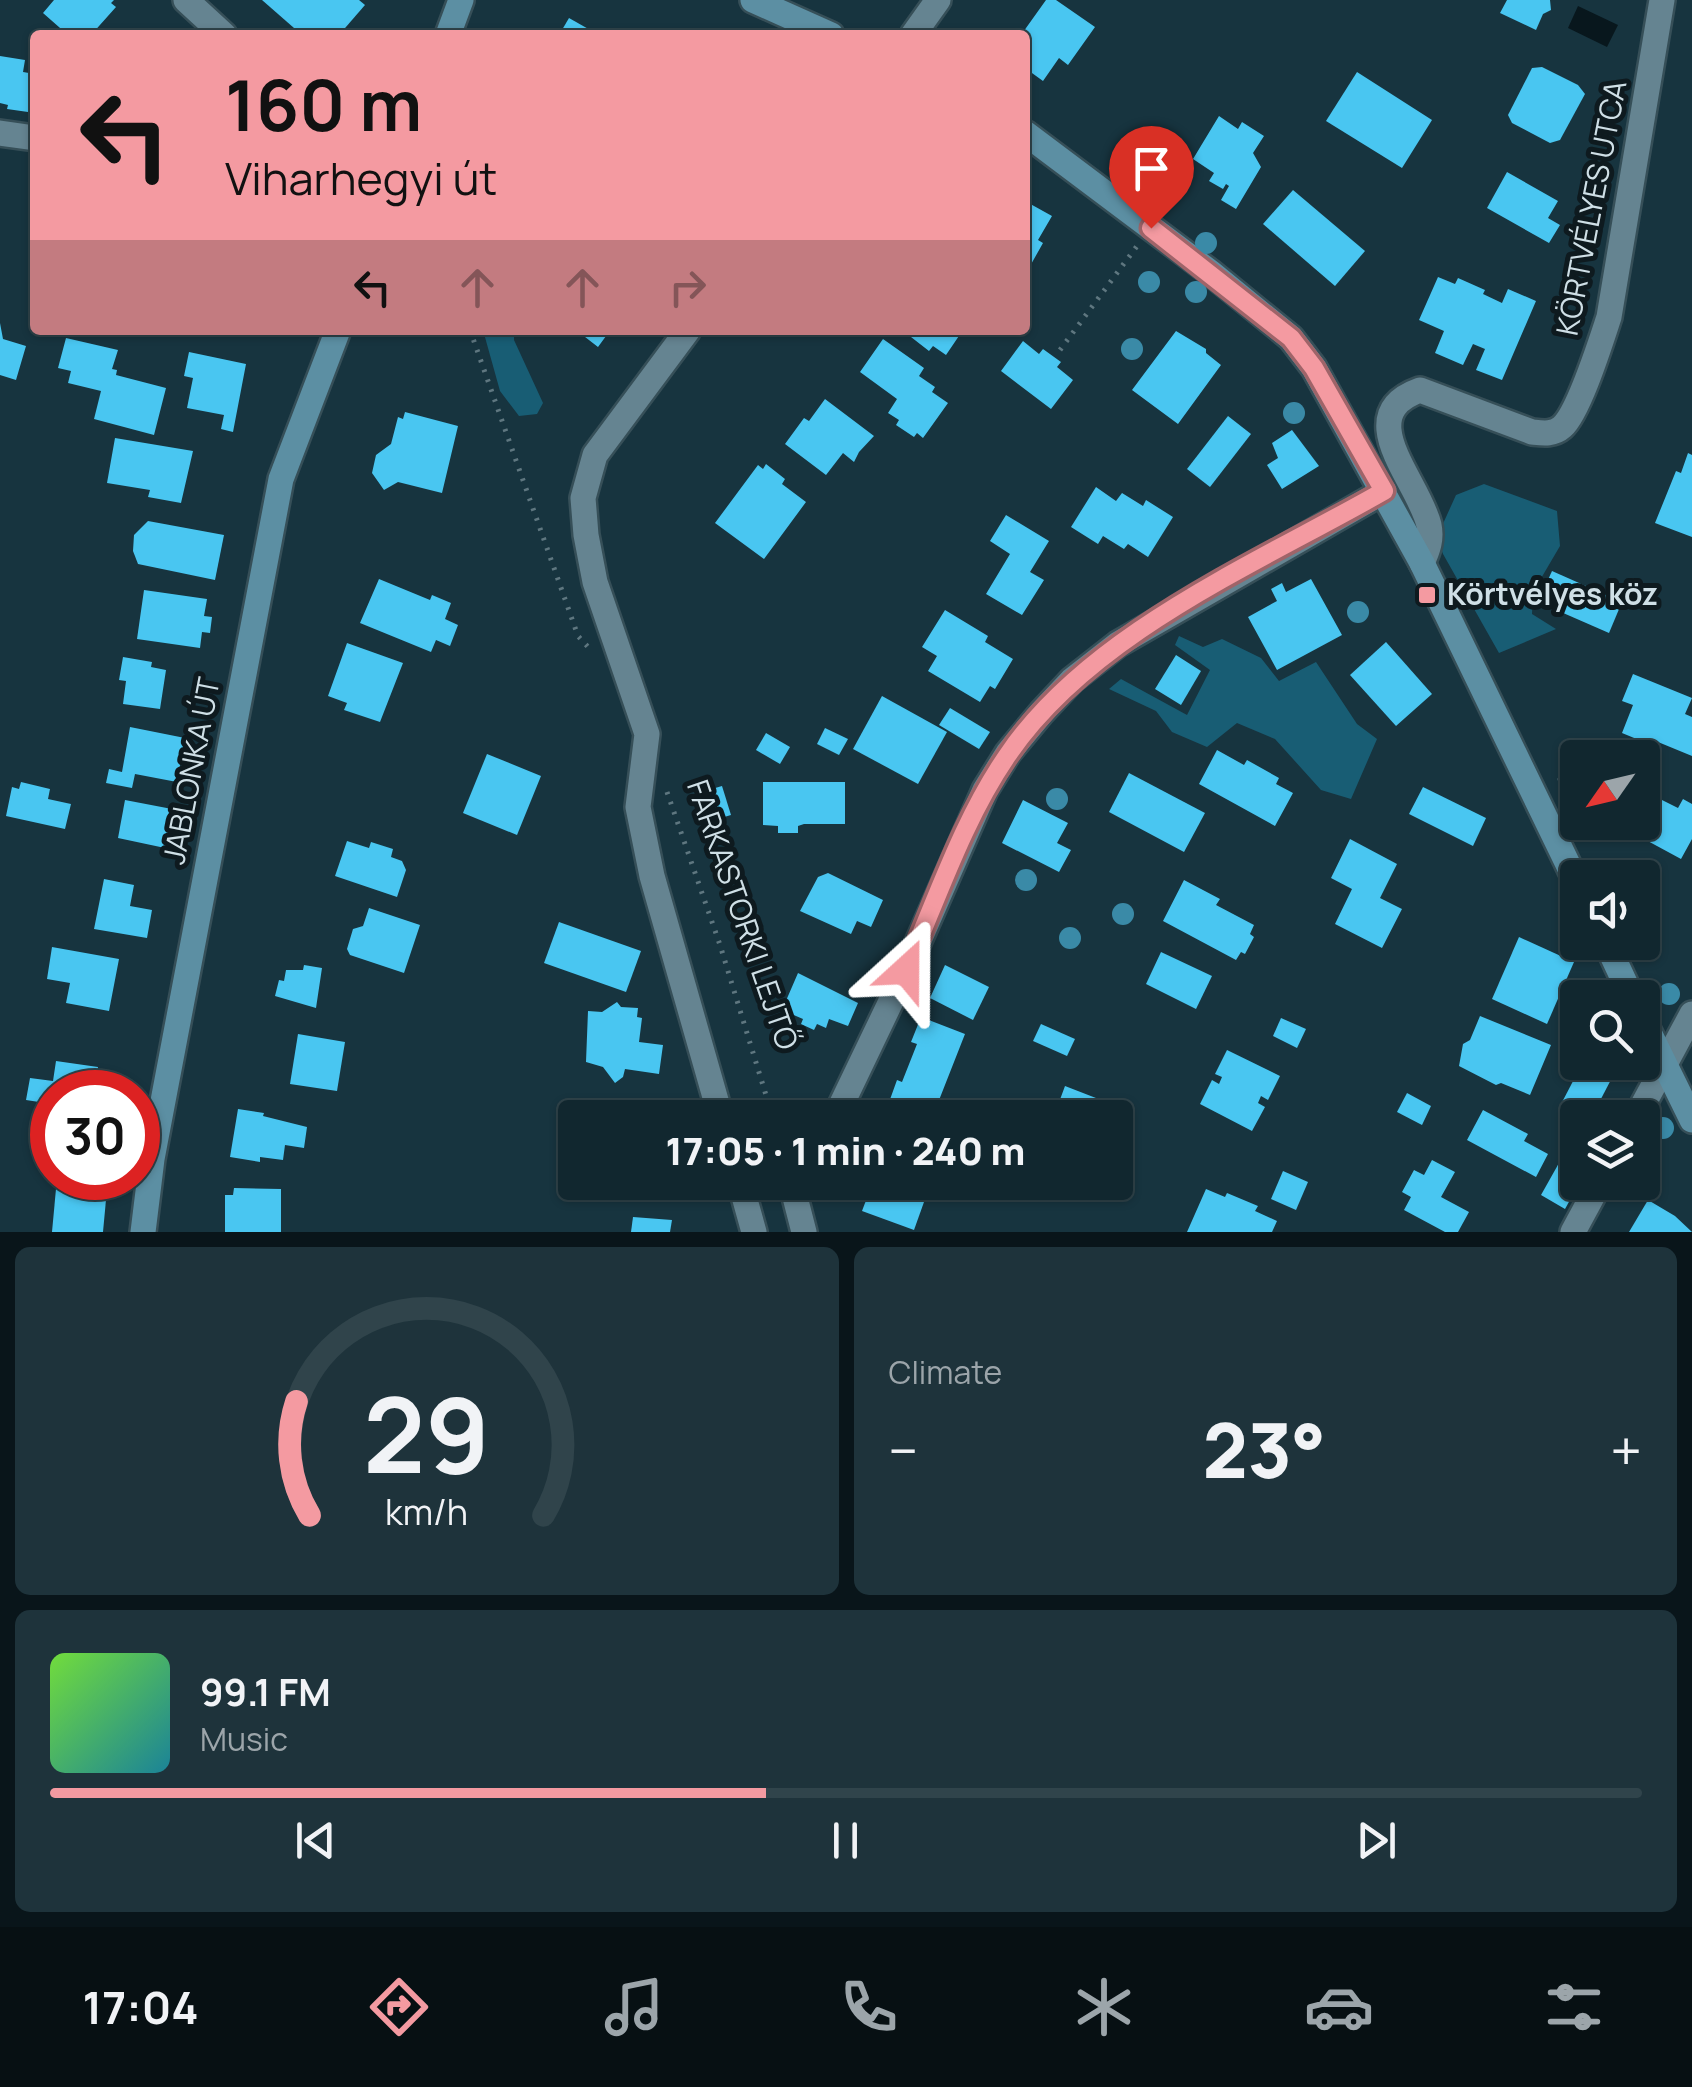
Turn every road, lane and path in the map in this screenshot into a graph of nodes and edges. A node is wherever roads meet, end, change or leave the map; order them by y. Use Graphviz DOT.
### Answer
graph roads {
  1 [pos="186,0"];
  2 [pos="460,0"];
  3 [pos="753,0"];
  4 [pos="938,0"];
  5 [pos="1662,0"];
  6 [pos="219,30"];
  7 [pos="450,30"];
  8 [pos="820,30"];
  9 [pos="917,30"];
  10 [pos="0,133"];
  11 [pos="30,137"];
  12 [pos="1030,137"];
  13 [pos="1151,228"];
  14 [pos="336,335"];
  15 [pos="472,335"];
  16 [pos="684,335"];
  17 [pos="1060,350"];
  18 [pos="1384,491"];
  19 [pos="1422,563"];
  20 [pos="590,650"];
  21 [pos="665,786"];
  22 [pos="1566,860"];
  23 [pos="1692,1014"];
  24 [pos="1660,1054"];
  25 [pos="1664,1062"];
  26 [pos="716,1100"];
  27 [pos="768,1100"];
  28 [pos="844,1100"];
  29 [pos="1645,1100"];
  30 [pos="1692,1120"];
  31 [pos="745,1200"];
  32 [pos="799,1200"];
  33 [pos="1590,1200"];
  34 [pos="143,1232"];
  35 [pos="754,1232"];
  36 [pos="804,1232"];
  37 [pos="1573,1232"];
  1 -- 6 [label="street"];
  2 -- 7 [label="street"];
  3 -- 8 [label="street"];
  4 -- 9 [label="street"];
  5 -- 19 [label="street, KÖRTVÉLYES UTCA"];
  10 -- 11 [label="street"];
  12 -- 13 [label="street"];
  13 -- 17 [label="path"];
  13 -- 18 [label="street"];
  14 -- 34 [label="street, JABLONKA ÚT"];
  15 -- 20 [label="path"];
  16 -- 26 [label="street, FARKASTORKI LEJTŐ"];
  18 -- 19 [label="street"];
  18 -- 28 [label="street"];
  19 -- 22 [label="street"];
  21 -- 27 [label="path, FARKASTORKI LEJTŐ"];
  23 -- 25 [label="street"];
  24 -- 25 [label="street"];
  25 -- 29 [label="street"];
  25 -- 30 [label="street"];
  31 -- 35 [label="street"];
  32 -- 36 [label="street"];
  33 -- 37 [label="street"];
}
